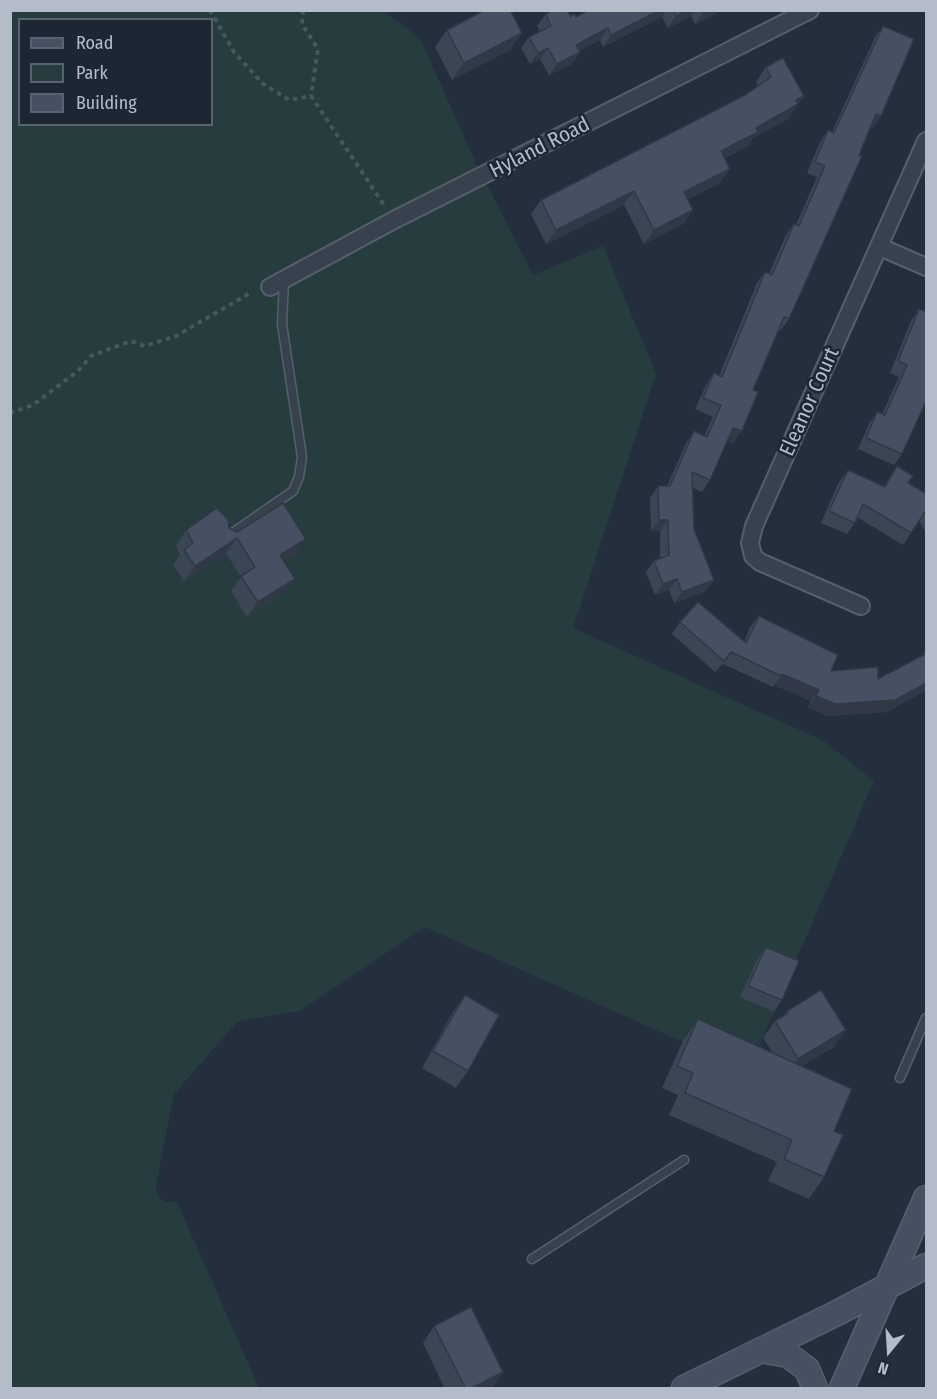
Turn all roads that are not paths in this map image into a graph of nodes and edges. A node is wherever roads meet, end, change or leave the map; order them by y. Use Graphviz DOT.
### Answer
graph roads {
  1 [pos="810,10"];
  2 [pos="927,141"];
  3 [pos="880,247"];
  4 [pos="927,267"];
  5 [pos="277,283"];
  6 [pos="223,539"];
  7 [pos="861,606"];
  8 [pos="927,1018"];
  9 [pos="900,1078"];
  10 [pos="684,1160"];
  11 [pos="927,1198"];
  12 [pos="532,1259"];
  13 [pos="927,1266"];
  14 [pos="888,1286"];
  15 [pos="761,1350"];
  16 [pos="684,1389"];
  17 [pos="815,1389"];
  18 [pos="842,1389"];
  1 -- 5 [label="street, Hyland Road"];
  2 -- 3 [label="street, Eleanor Court"];
  3 -- 4 [label="street"];
  3 -- 7 [label="street, Eleanor Court"];
  5 -- 6 [label="lane"];
  8 -- 9 [label="lane"];
  10 -- 12 [label="lane"];
  11 -- 14 [label="main road"];
  13 -- 14 [label="main road"];
  14 -- 15 [label="main road"];
  14 -- 18 [label="main road"];
  15 -- 16 [label="main road"];
  15 -- 17 [label="main road"];
}
